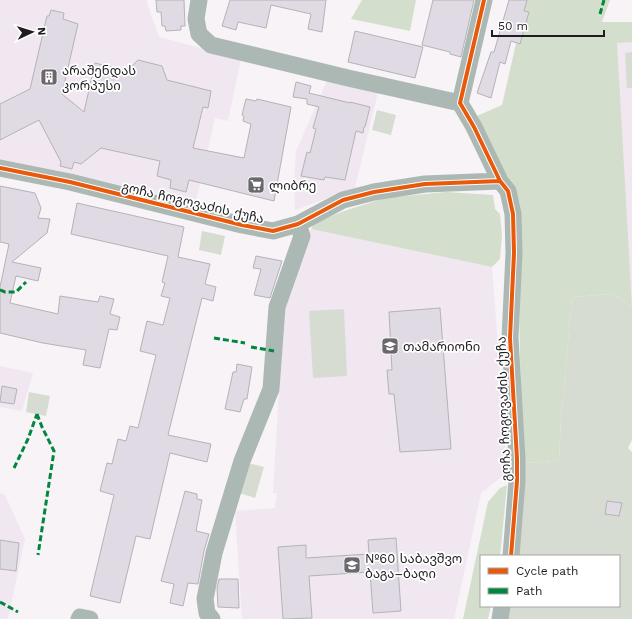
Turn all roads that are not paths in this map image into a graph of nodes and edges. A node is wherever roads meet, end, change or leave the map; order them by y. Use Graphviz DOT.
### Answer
graph roads {
  1 [pos="199,0"];
  2 [pos="484,0"];
  3 [pos="460,103"];
  4 [pos="0,168"];
  5 [pos="500,182"];
  6 [pos="298,224"];
  7 [pos="511,555"];
  8 [pos="502,607"];
  9 [pos="79,619"];
  10 [pos="90,619"];
  11 [pos="212,619"];
  12 [pos="500,619"];
  1 -- 3 [label="street"];
  2 -- 3 [label="street"];
  3 -- 5 [label="street"];
  4 -- 6 [label="street, გოჩა ჩოგოვაძის ქუჩა"];
  5 -- 6 [label="street, გოჩა ჩოგოვაძის ქუჩა"];
  5 -- 7 [label="street, გოჩა ჩოგოვაძის ქუჩა"];
  6 -- 11 [label="street"];
  8 -- 12 [label="street"];
  9 -- 10 [label="street"];
}
